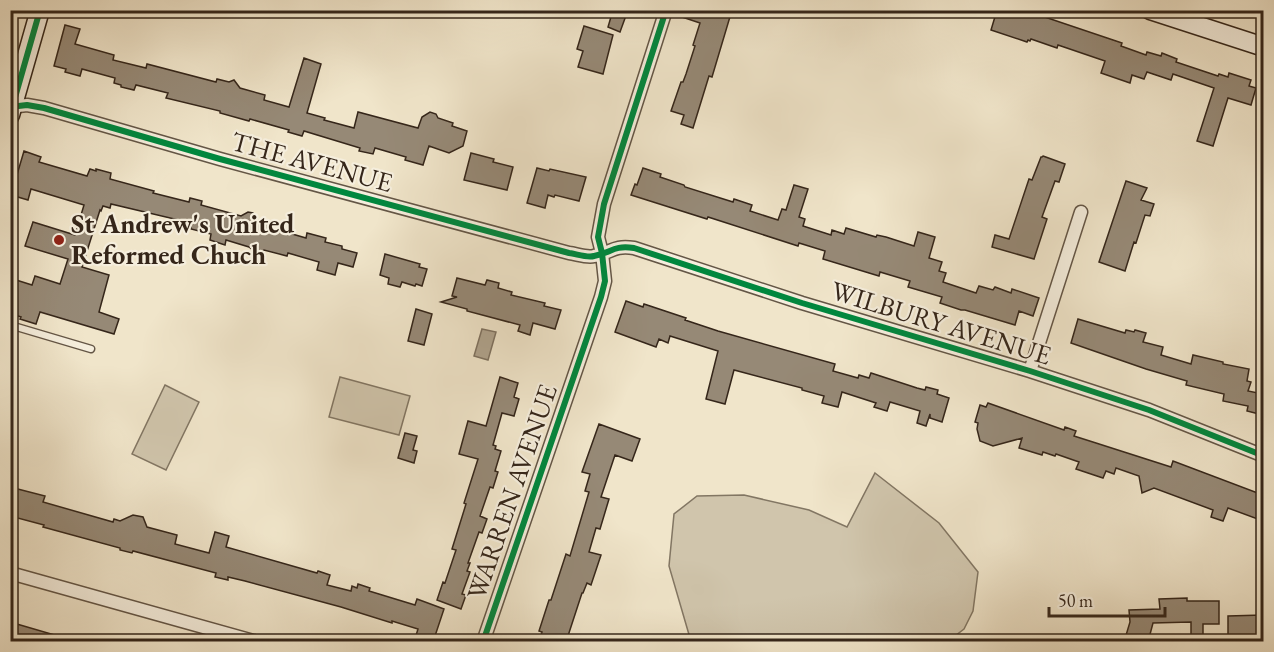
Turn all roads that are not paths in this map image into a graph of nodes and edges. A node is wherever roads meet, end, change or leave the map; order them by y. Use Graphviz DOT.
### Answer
graph roads {
  1 [pos="40,10"];
  2 [pos="666,10"];
  3 [pos="1150,10"];
  4 [pos="1263,47"];
  5 [pos="11,109"];
  6 [pos="1081,212"];
  7 [pos="602,254"];
  8 [pos="10,325"];
  9 [pos="91,349"];
  10 [pos="1030,371"];
  11 [pos="1263,456"];
  12 [pos="10,573"];
  13 [pos="256,642"];
  14 [pos="483,642"];
  1 -- 5 [label="street"];
  2 -- 7 [label="street, WARREN AVENUE"];
  3 -- 4 [label="street"];
  5 -- 7 [label="street, THE AVENUE"];
  6 -- 10 [label="street"];
  7 -- 10 [label="street, WILBURY AVENUE"];
  7 -- 14 [label="street, WARREN AVENUE"];
  8 -- 9 [label="lane"];
  10 -- 11 [label="street, WILBURY AVENUE"];
  12 -- 13 [label="street"];
}
